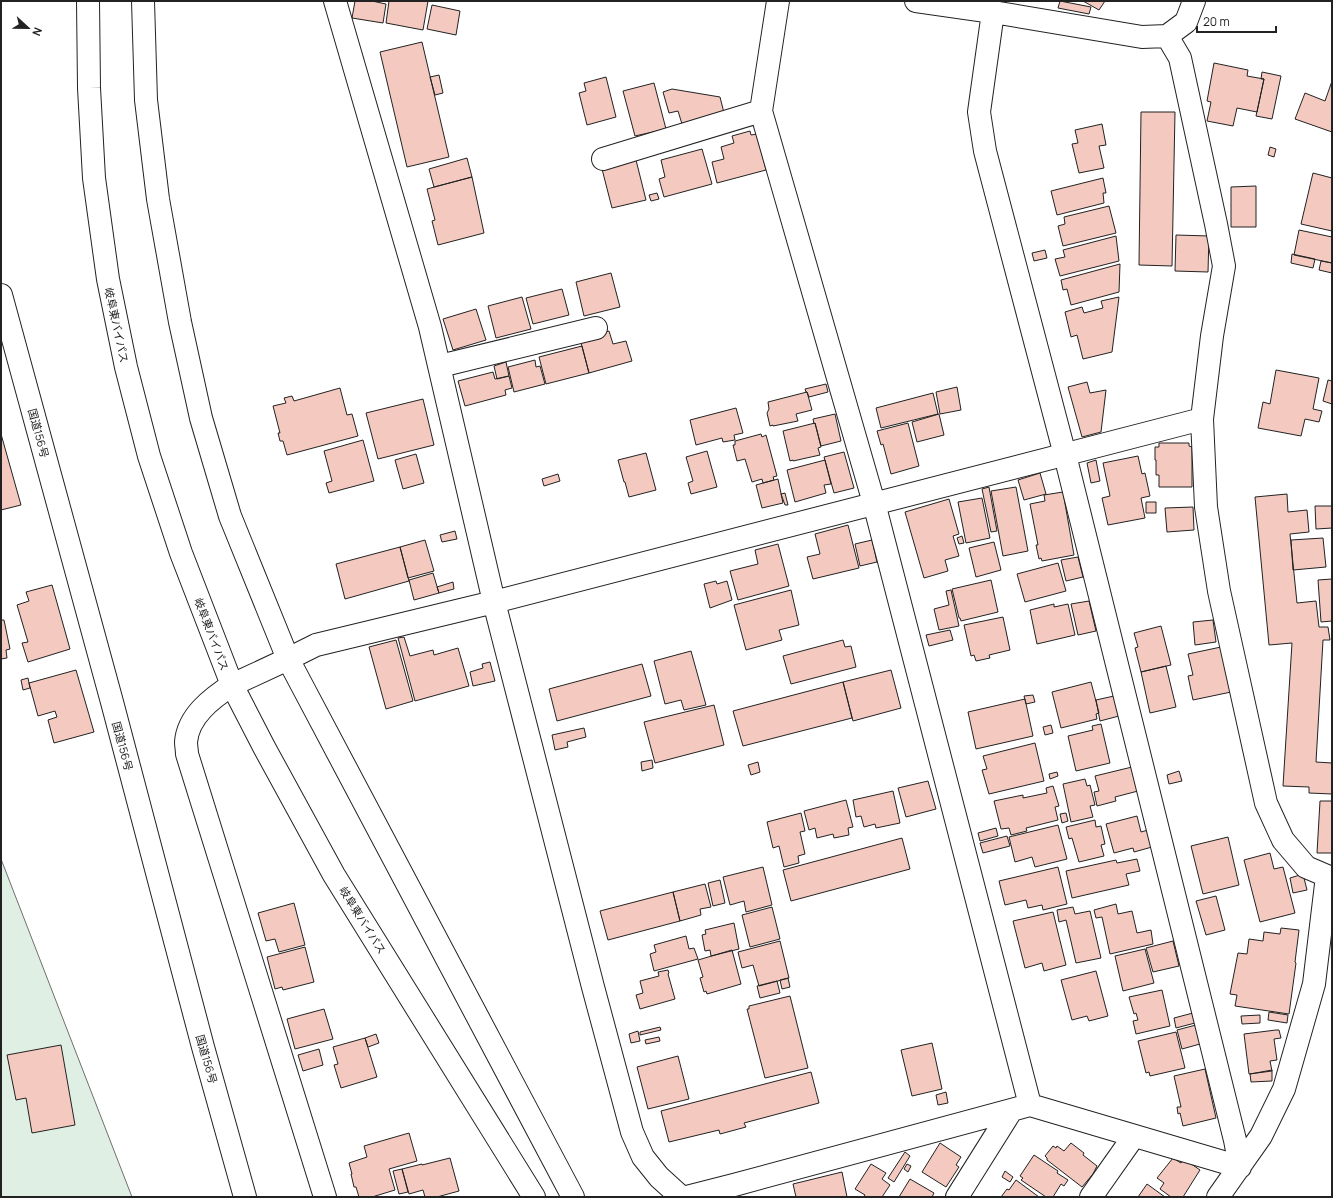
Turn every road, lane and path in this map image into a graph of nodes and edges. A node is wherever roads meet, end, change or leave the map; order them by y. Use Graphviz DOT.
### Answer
graph roads {
  1 [pos="88,1"];
  2 [pos="143,1"];
  3 [pos="335,1"];
  4 [pos="778,1"];
  5 [pos="916,1"];
  6 [pos="1194,1"];
  7 [pos="957,4"];
  8 [pos="993,12"];
  9 [pos="1167,36"];
  10 [pos="761,111"];
  11 [pos="603,159"];
  12 [pos="1,296"];
  13 [pos="596,328"];
  14 [pos="440,366"];
  15 [pos="1202,419"];
  16 [pos="1065,455"];
  17 [pos="874,503"];
  18 [pos="494,602"];
  19 [pos="288,658"];
  20 [pos="232,684"];
  21 [pos="1021,1108"];
  22 [pos="1134,1136"];
  23 [pos="1240,1167"];
  24 [pos="736,1191"];
  25 [pos="245,1197"];
  26 [pos="325,1197"];
  27 [pos="534,1197"];
  28 [pos="573,1197"];
  29 [pos="681,1197"];
  30 [pos="687,1197"];
  31 [pos="957,1197"];
  32 [pos="1091,1197"];
  33 [pos="1218,1197"];
  1 -- 20 [label="main road, 岐阜東バイパス"];
  2 -- 19 [label="main road"];
  3 -- 14 [label="main road"];
  4 -- 10 [label="main road"];
  5 -- 7 [label="main road"];
  6 -- 9 [label="main road"];
  7 -- 8 [label="main road"];
  8 -- 9 [label="main road"];
  8 -- 16 [label="main road"];
  9 -- 15 [label="main road"];
  10 -- 11 [label="main road"];
  10 -- 17 [label="main road"];
  12 -- 25 [label="main road, 国道156号"];
  13 -- 14 [label="main road"];
  14 -- 18 [label="main road"];
  15 -- 16 [label="main road"];
  15 -- 23 [label="main road"];
  16 -- 17 [label="main road"];
  16 -- 23 [label="main road"];
  17 -- 18 [label="main road"];
  17 -- 21 [label="main road"];
  18 -- 19 [label="main road"];
  18 -- 29 [label="main road"];
  19 -- 20 [label="main road"];
  19 -- 28 [label="main road"];
  20 -- 26 [label="main road"];
  20 -- 27 [label="main road, 岐阜東バイパス"];
  21 -- 22 [label="main road"];
  21 -- 24 [label="main road"];
  21 -- 31 [label="main road"];
  22 -- 23 [label="main road"];
  22 -- 32 [label="main road"];
  23 -- 33 [label="main road"];
  24 -- 30 [label="main road"];
}
